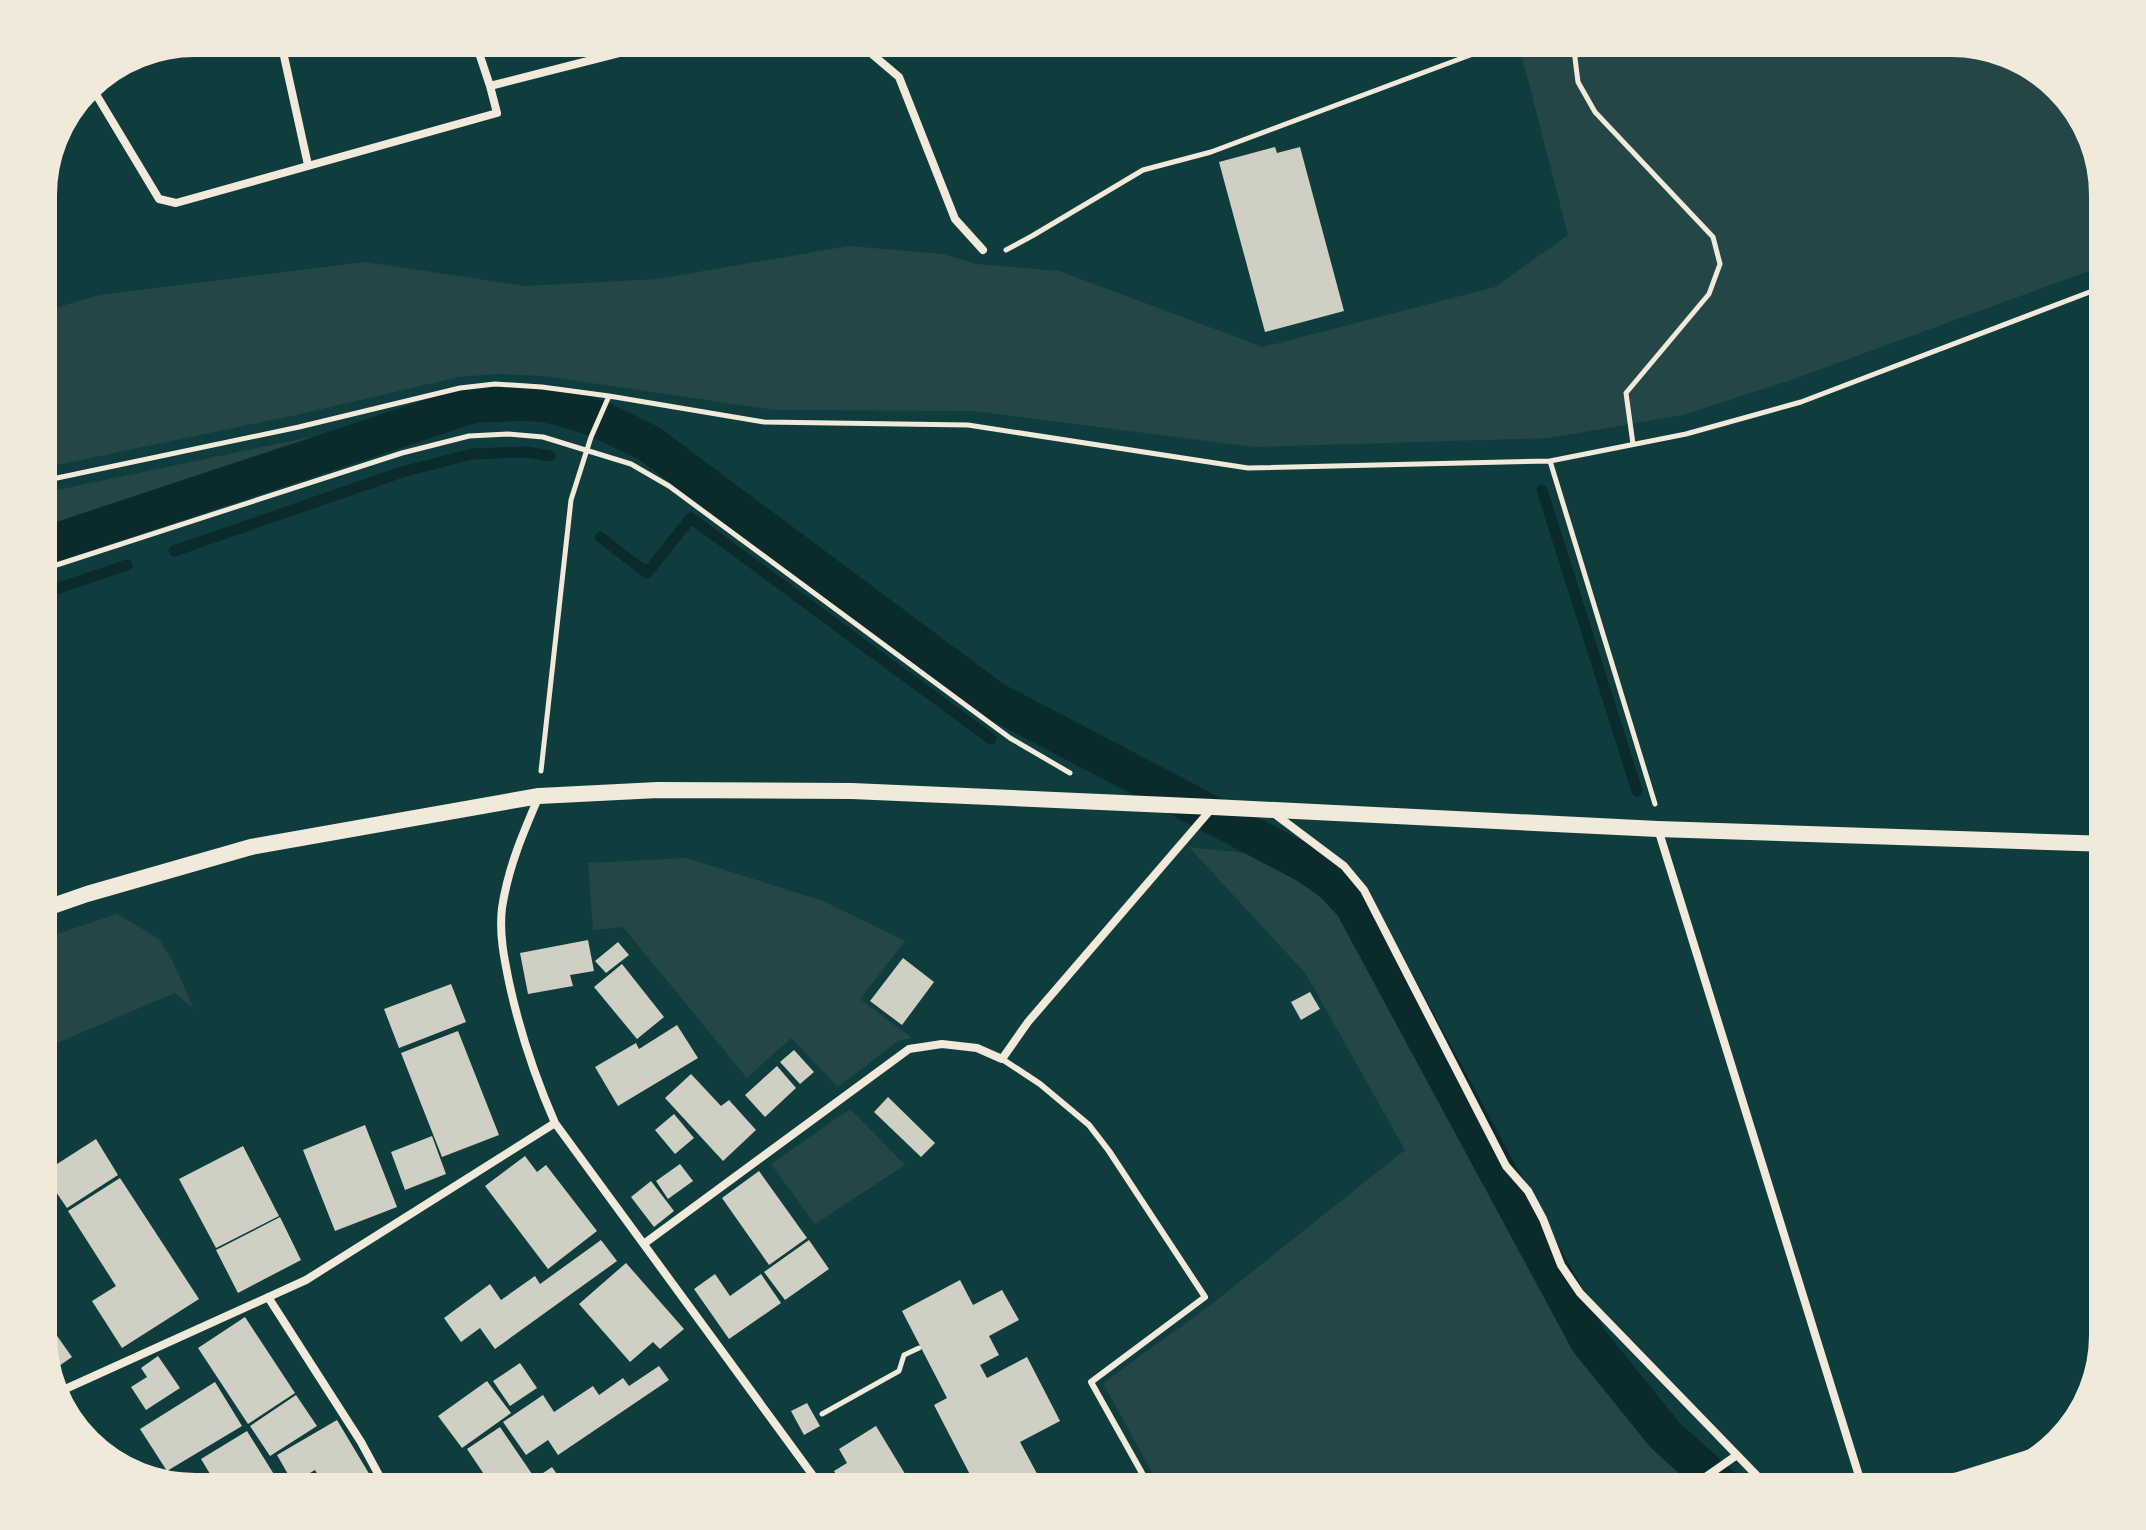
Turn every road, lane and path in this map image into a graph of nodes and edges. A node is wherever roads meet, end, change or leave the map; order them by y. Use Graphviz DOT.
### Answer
graph roads {
  1 [pos="283,52"];
  2 [pos="479,52"];
  3 [pos="623,52"];
  4 [pos="870,52"];
  5 [pos="1475,52"];
  6 [pos="1577,52"];
  7 [pos="490,86"];
  8 [pos="95,93"];
  9 [pos="308,165"];
  10 [pos="983,250"];
  11 [pos="2094,290"];
  12 [pos="609,396"];
  13 [pos="1633,444"];
  14 [pos="587,450"];
  15 [pos="1550,461"];
  16 [pos="52,479"];
  17 [pos="52,566"];
  18 [pos="1072,774"];
  19 [pos="539,796"];
  20 [pos="1213,807"];
  21 [pos="1268,809"];
  22 [pos="1658,829"];
  23 [pos="2094,844"];
  24 [pos="52,906"];
  25 [pos="1002,1059"];
  26 [pos="555,1123"];
  27 [pos="645,1243"];
  28 [pos="268,1297"];
  29 [pos="919,1348"];
  30 [pos="63,1390"];
  31 [pos="822,1414"];
  32 [pos="2033,1452"];
  33 [pos="1737,1455"];
  34 [pos="380,1478"];
  35 [pos="815,1478"];
  36 [pos="1145,1478"];
  37 [pos="1704,1478"];
  38 [pos="1759,1478"];
  39 [pos="1860,1478"];
  40 [pos="1951,1478"];
  1 -- 9 [label="street"];
  2 -- 7 [label="street"];
  3 -- 7 [label="street"];
  4 -- 10 [label="street"];
  5 -- 10 [label="path"];
  6 -- 13 [label="path"];
  7 -- 9 [label="street"];
  8 -- 9 [label="street"];
  11 -- 13 [label="path"];
  12 -- 14 [label="path"];
  12 -- 15 [label="path"];
  12 -- 16 [label="path"];
  13 -- 15 [label="path"];
  14 -- 17 [label="path"];
  14 -- 18 [label="path"];
  14 -- 19 [label="path"];
  15 -- 22 [label="path"];
  19 -- 20 [label="main road"];
  19 -- 24 [label="main road"];
  19 -- 26 [label="street"];
  20 -- 21 [label="main road"];
  20 -- 25 [label="street"];
  21 -- 22 [label="main road"];
  21 -- 33 [label="street"];
  22 -- 23 [label="main road"];
  22 -- 39 [label="street"];
  25 -- 27 [label="street"];
  25 -- 36 [label="lane"];
  26 -- 27 [label="street"];
  26 -- 28 [label="street"];
  27 -- 35 [label="street"];
  28 -- 30 [label="street"];
  28 -- 34 [label="street"];
  29 -- 31 [label="path"];
  32 -- 40 [label="street"];
  33 -- 37 [label="street"];
  33 -- 38 [label="street"];
}
